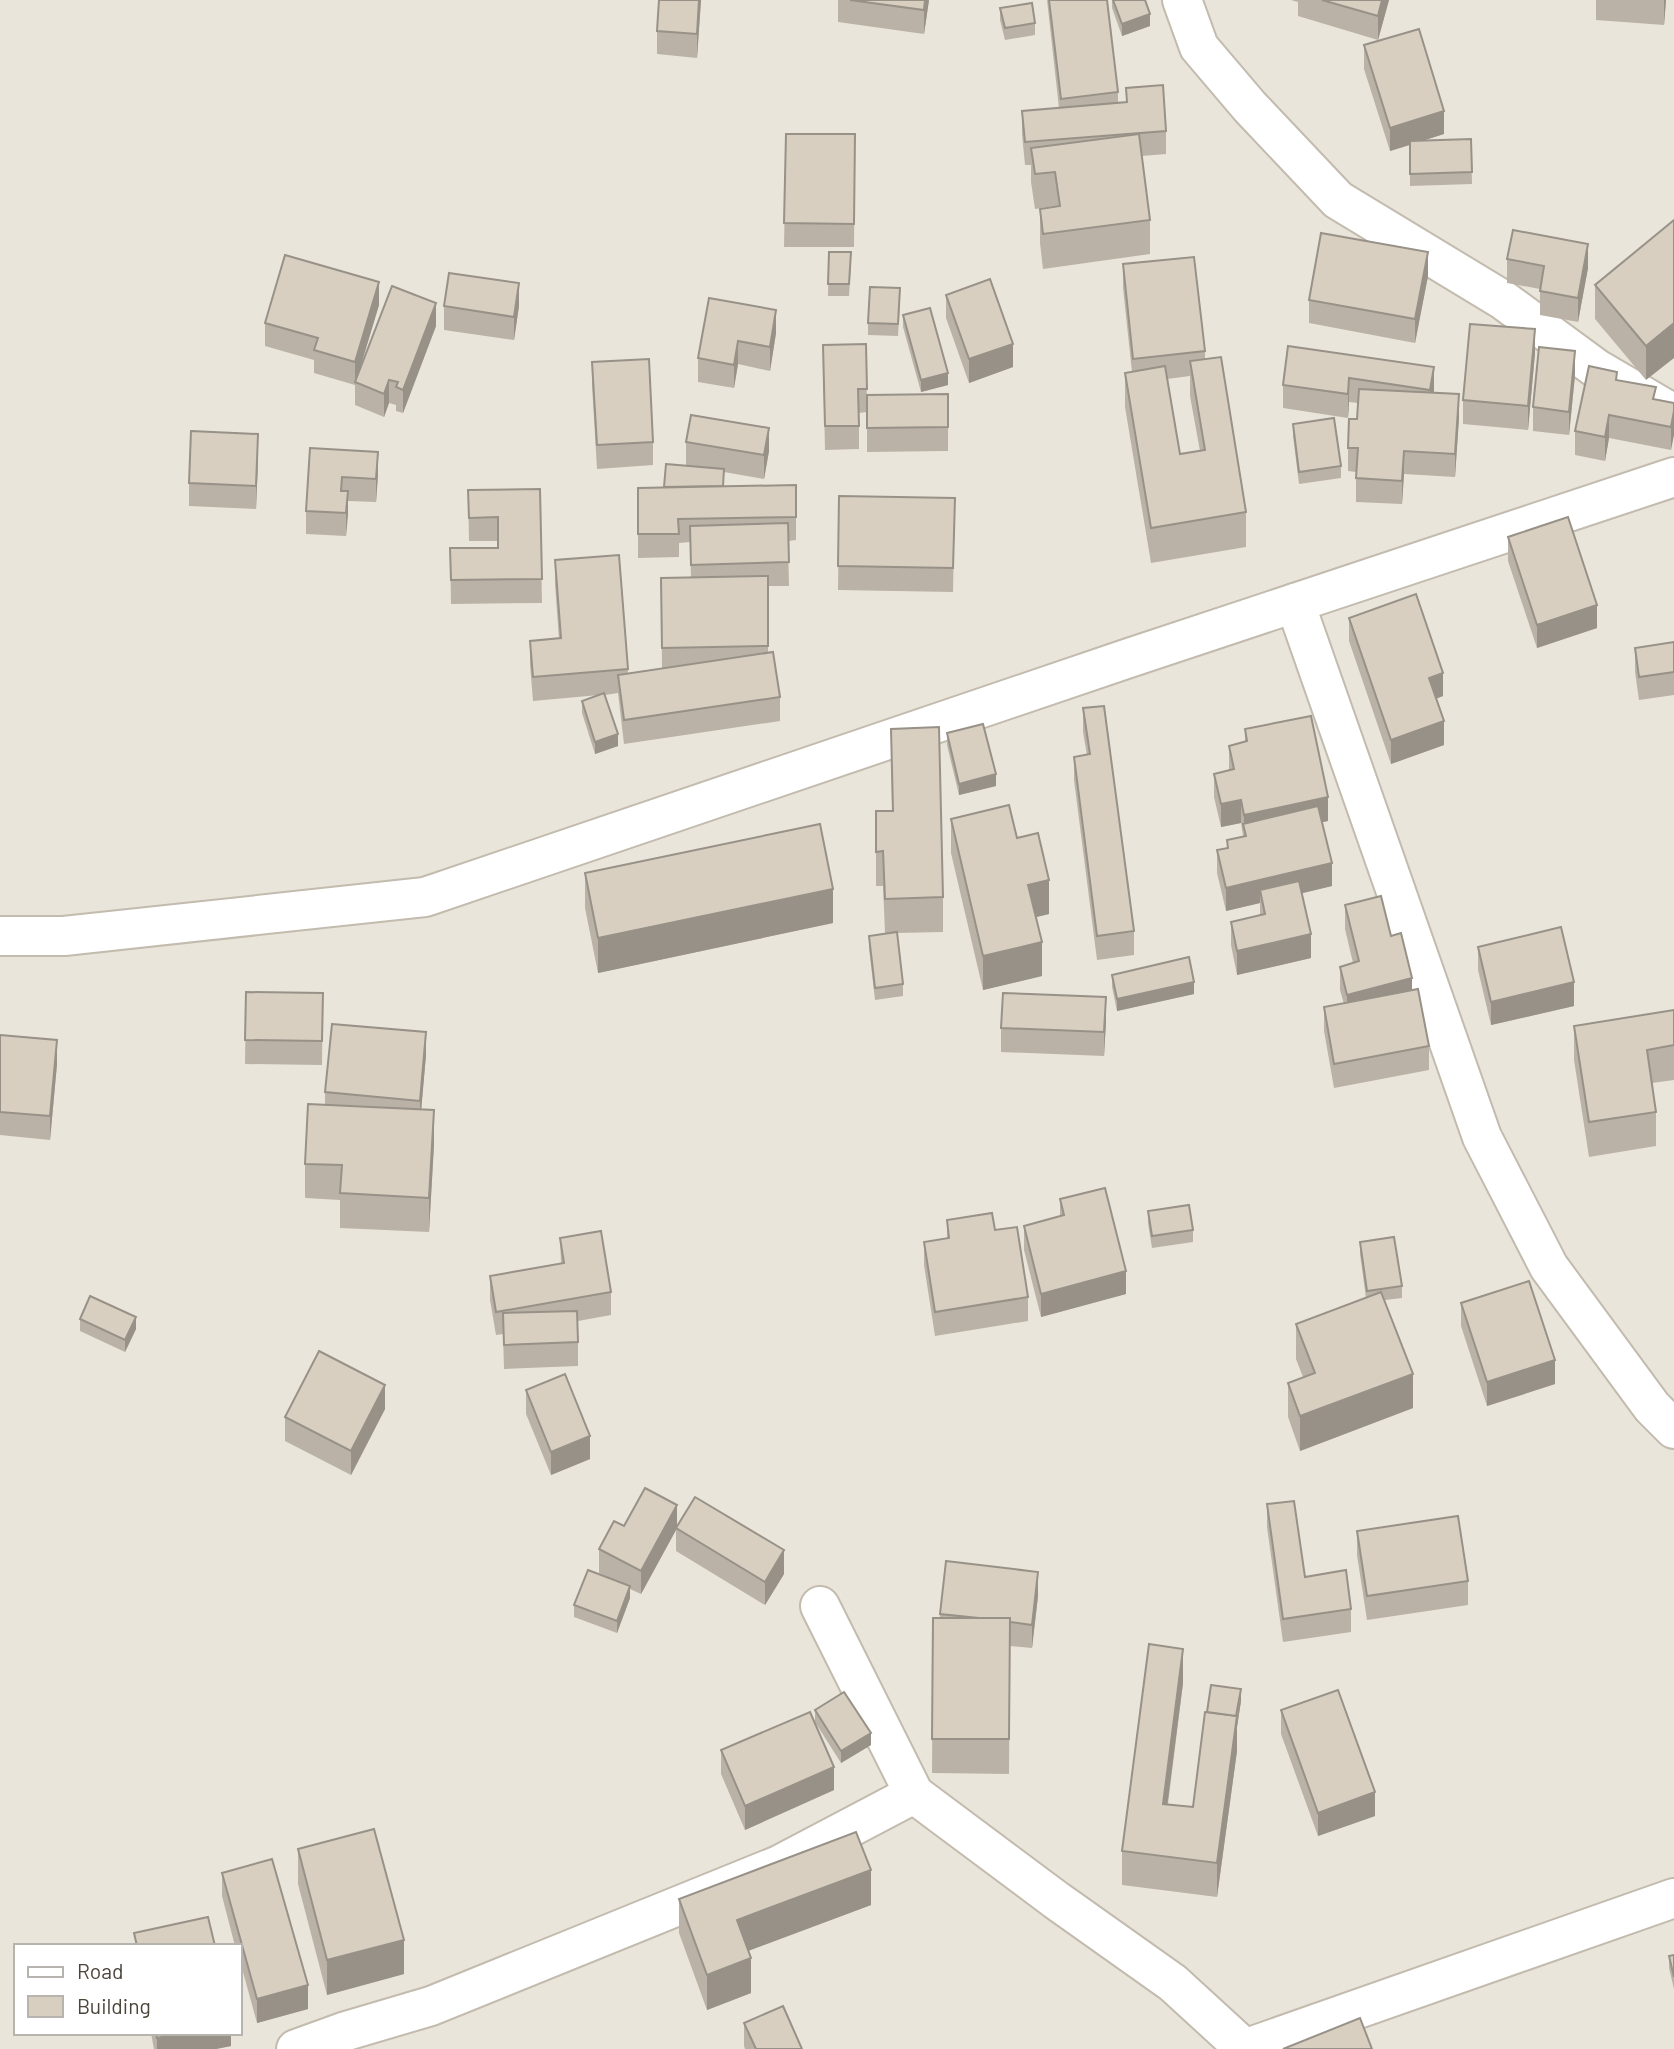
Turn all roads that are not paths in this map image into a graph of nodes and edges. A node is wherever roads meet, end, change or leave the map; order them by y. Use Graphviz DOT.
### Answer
graph roads {
  1 [pos="1182,0"];
  2 [pos="1674,414"];
  3 [pos="1674,477"];
  4 [pos="1295,603"];
  5 [pos="0,936"];
  6 [pos="1674,1429"];
  7 [pos="820,1606"];
  8 [pos="914,1794"];
  9 [pos="1674,1898"];
  10 [pos="296,2049"];
  11 [pos="1244,2049"];
  1 -- 2 [label="street"];
  3 -- 4 [label="street"];
  4 -- 5 [label="street"];
  4 -- 6 [label="street"];
  7 -- 8 [label="street"];
  8 -- 10 [label="street"];
  8 -- 11 [label="street"];
  9 -- 11 [label="street"];
}
